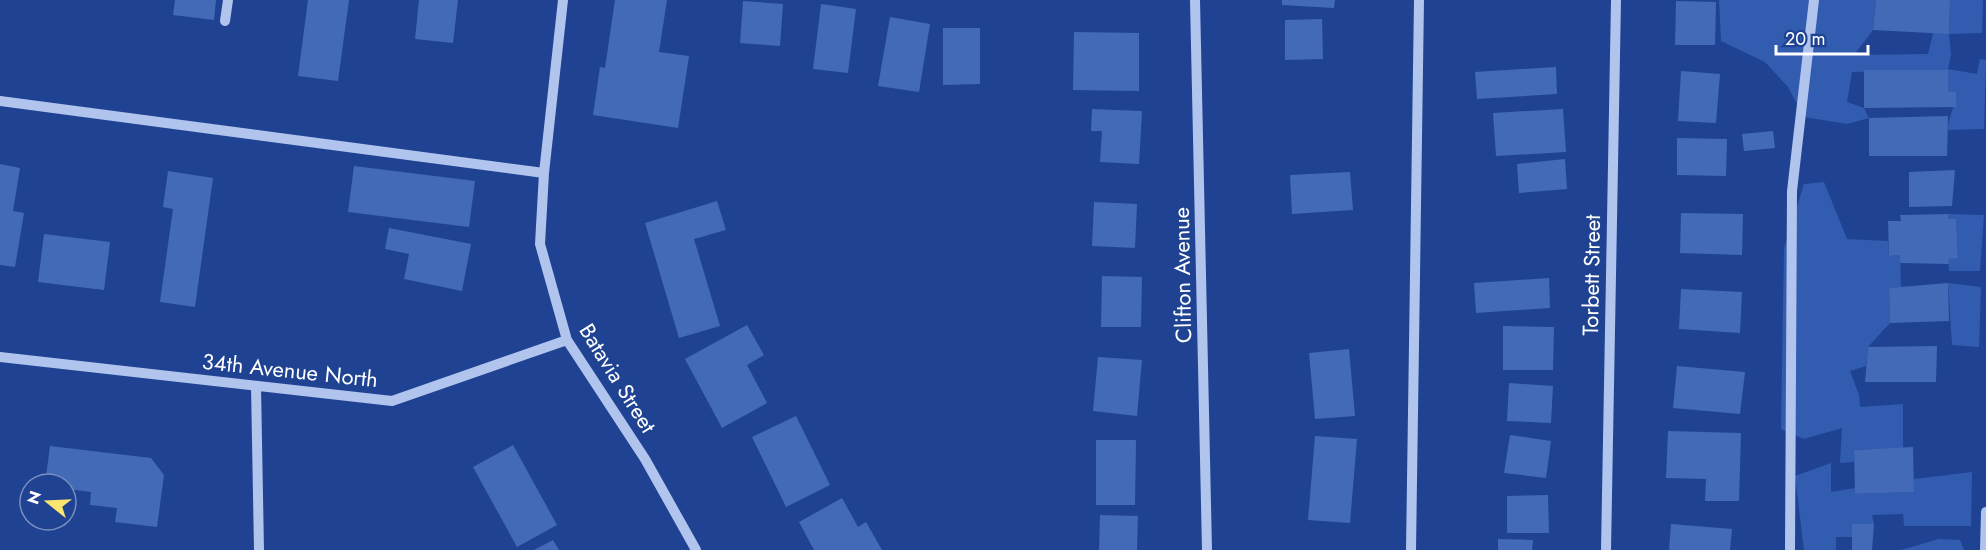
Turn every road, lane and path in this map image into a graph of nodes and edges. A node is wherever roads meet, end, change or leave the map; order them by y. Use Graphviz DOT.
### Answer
graph roads {
  1 [pos="228,0"];
  2 [pos="563,0"];
  3 [pos="1195,0"];
  4 [pos="1419,0"];
  5 [pos="1616,0"];
  6 [pos="1814,0"];
  7 [pos="225,21"];
  8 [pos="0,101"];
  9 [pos="544,173"];
  10 [pos="567,340"];
  11 [pos="0,357"];
  12 [pos="256,386"];
  13 [pos="1986,512"];
  14 [pos="259,550"];
  15 [pos="696,550"];
  16 [pos="1207,550"];
  17 [pos="1411,550"];
  18 [pos="1606,550"];
  19 [pos="1790,550"];
  20 [pos="1984,550"];
  1 -- 7 [label="street"];
  2 -- 9 [label="street, Batavia Street"];
  3 -- 16 [label="street, Clifton Avenue"];
  4 -- 17 [label="street"];
  5 -- 18 [label="street, Torbett Street"];
  6 -- 19 [label="street"];
  8 -- 9 [label="street"];
  9 -- 10 [label="street, Batavia Street"];
  10 -- 12 [label="street, 34th Avenue North"];
  10 -- 15 [label="street, Batavia Street"];
  11 -- 12 [label="street, 34th Avenue North"];
  12 -- 14 [label="street"];
  13 -- 20 [label="street"];
}
